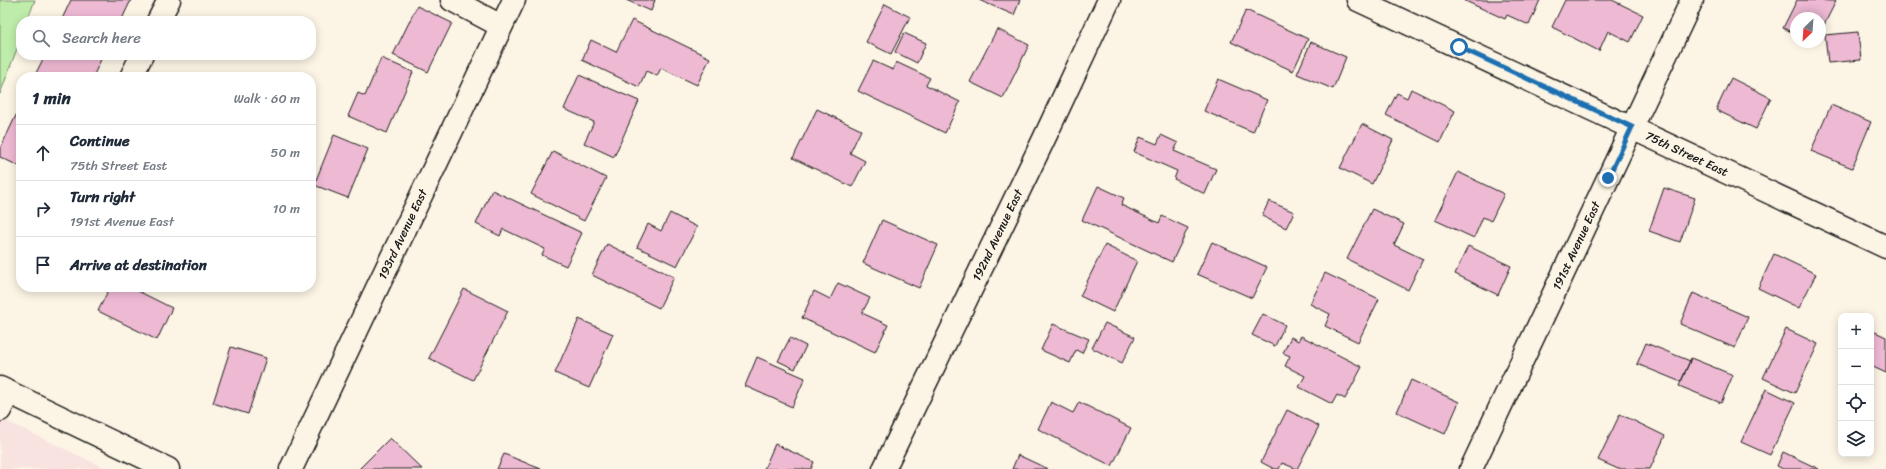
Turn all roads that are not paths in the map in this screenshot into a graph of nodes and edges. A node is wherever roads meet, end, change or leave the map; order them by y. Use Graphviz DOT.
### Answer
graph roads {
  1 [pos="169,0"];
  2 [pos="452,0"];
  3 [pos="514,0"];
  4 [pos="1109,0"];
  5 [pos="1358,0"];
  6 [pos="1692,0"];
  7 [pos="161,16"];
  8 [pos="501,26"];
  9 [pos="140,60"];
  10 [pos="134,72"];
  11 [pos="1632,127"];
  12 [pos="1886,247"];
  13 [pos="3,397"];
  14 [pos="168,469"];
  15 [pos="291,469"];
  16 [pos="884,469"];
  17 [pos="1471,469"];
  1 -- 7 [label="street"];
  2 -- 8 [label="street"];
  3 -- 8 [label="street, 193rd Avenue East"];
  4 -- 16 [label="street, 192nd Avenue East"];
  5 -- 11 [label="street, 75th Street East"];
  6 -- 11 [label="street, 191st Avenue East"];
  8 -- 15 [label="street, 193rd Avenue East"];
  9 -- 10 [label="street"];
  11 -- 12 [label="street, 75th Street East"];
  11 -- 17 [label="street, 191st Avenue East"];
  13 -- 14 [label="street"];
}
